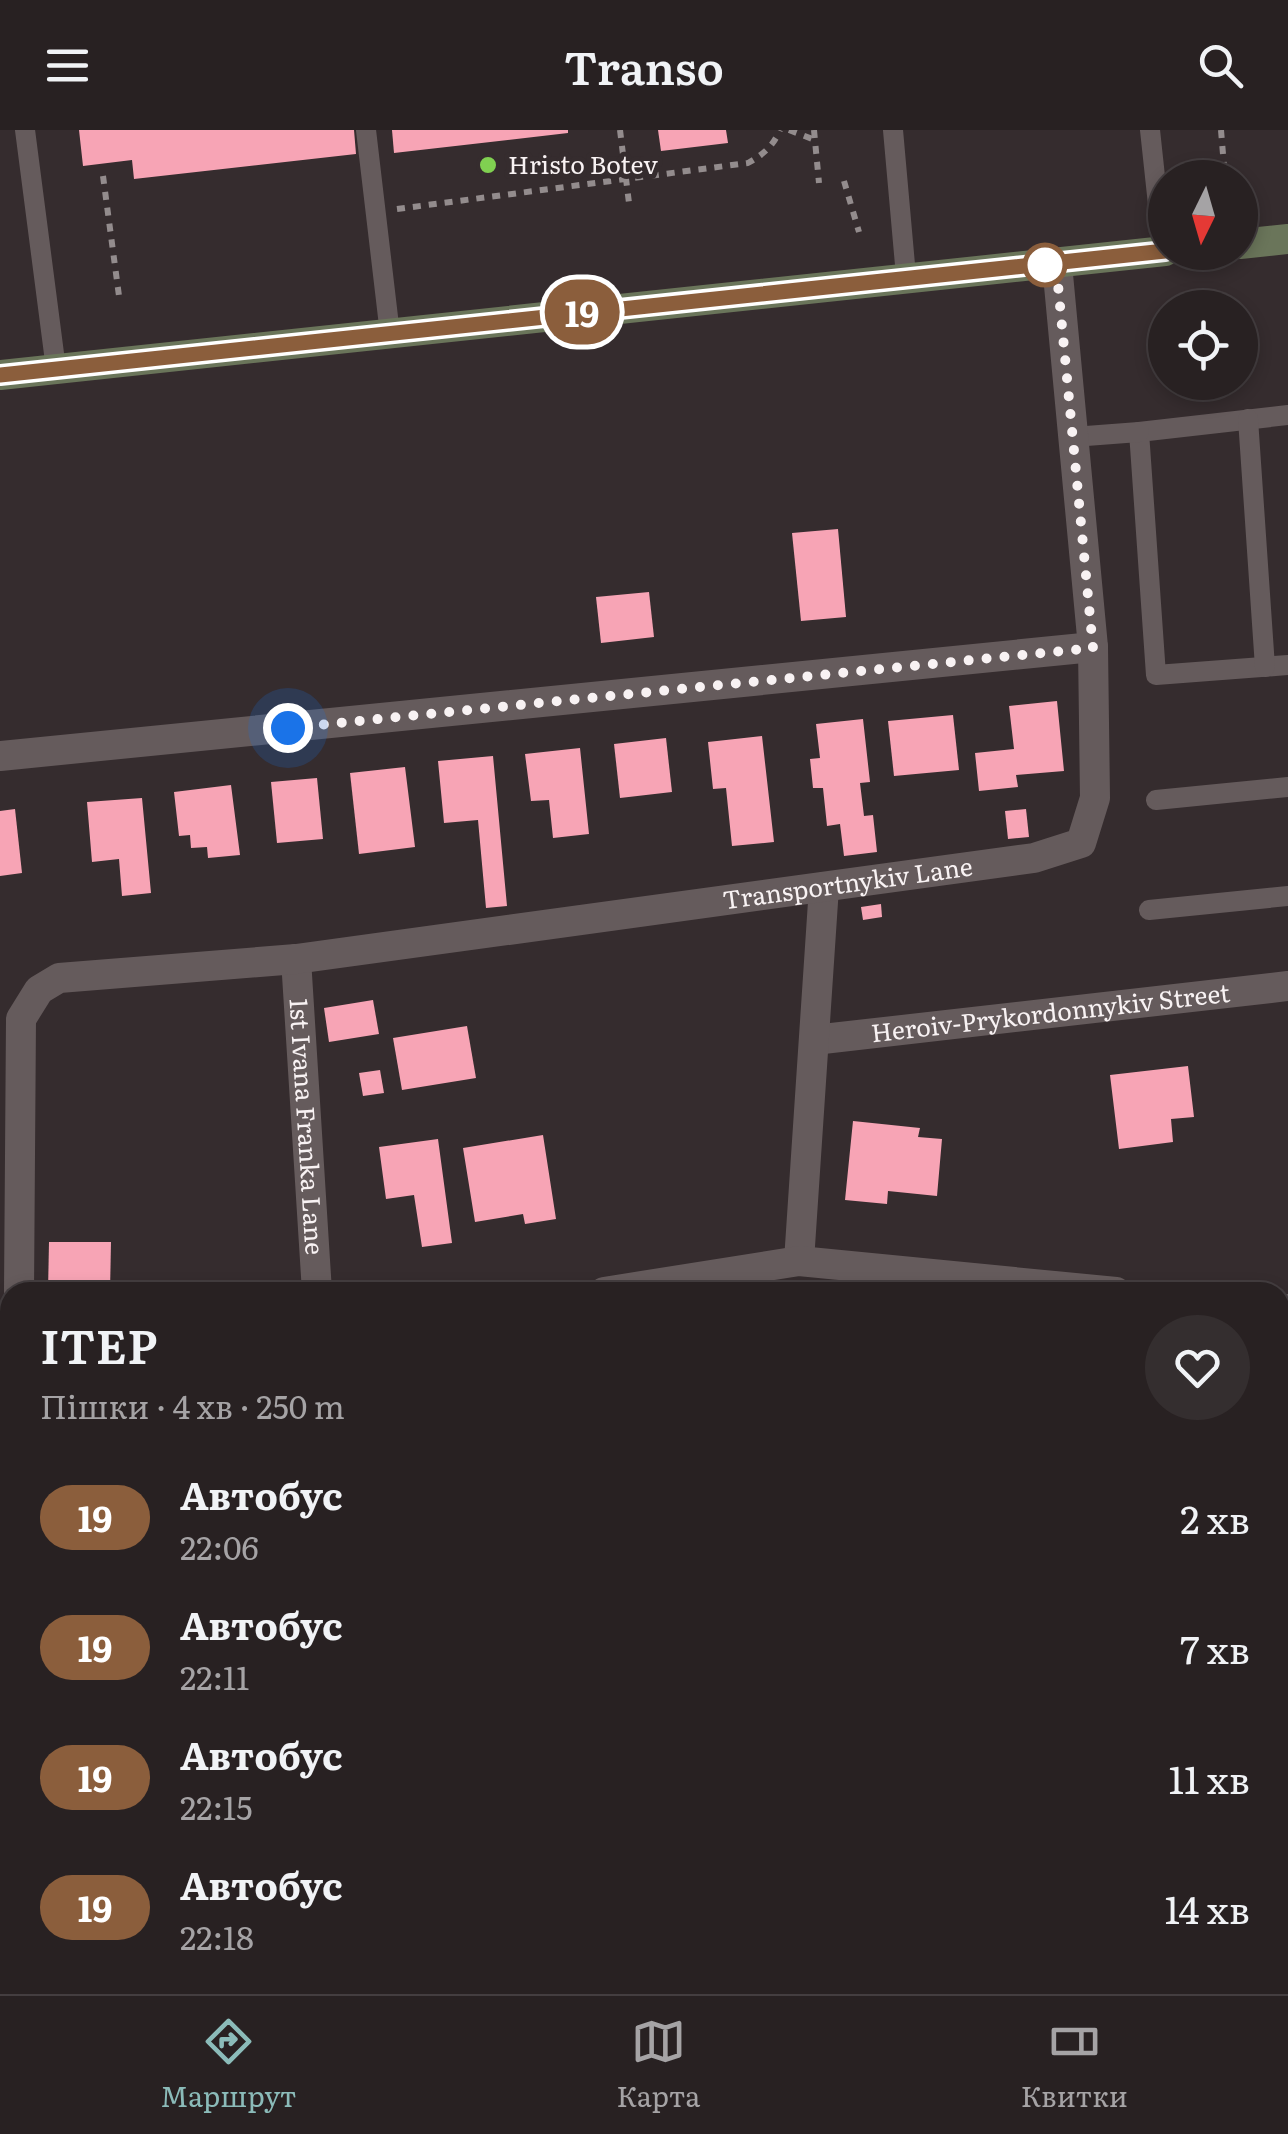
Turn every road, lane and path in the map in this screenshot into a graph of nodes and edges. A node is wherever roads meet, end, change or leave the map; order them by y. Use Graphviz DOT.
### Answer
graph roads {
  1 [pos="24,130"];
  2 [pos="366,130"];
  3 [pos="620,130"];
  4 [pos="780,130"];
  5 [pos="789,130"];
  6 [pos="814,130"];
  7 [pos="893,130"];
  8 [pos="1150,130"];
  9 [pos="1221,130"];
  10 [pos="815,140"];
  11 [pos="1153,160"];
  12 [pos="1224,160"];
  13 [pos="103,176"];
  14 [pos="626,180"];
  15 [pos="844,181"];
  16 [pos="819,183"];
  17 [pos="629,203"];
  18 [pos="376,212"];
  19 [pos="859,232"];
  20 [pos="1288,240"];
  21 [pos="1258,242"];
  22 [pos="1148,253"];
  23 [pos="1056,264"];
  24 [pos="906,276"];
  25 [pos="118,296"];
  26 [pos="390,334"];
  27 [pos="56,369"];
  28 [pos="0,375"];
  29 [pos="1288,415"];
  30 [pos="1248,419"];
  31 [pos="1139,432"];
  32 [pos="1073,437"];
  33 [pos="1093,648"];
  34 [pos="1288,665"];
  35 [pos="1265,668"];
  36 [pos="0,756"];
  37 [pos="1288,787"];
  38 [pos="1156,800"];
  39 [pos="824,887"];
  40 [pos="1288,896"];
  41 [pos="1148,910"];
  42 [pos="296,959"];
  43 [pos="1288,986"];
  44 [pos="814,1040"];
  45 [pos="800,1261"];
  46 [pos="18,1282"];
  47 [pos="317,1282"];
  48 [pos="667,1282"];
  49 [pos="1014,1282"];
  1 -- 27 [label="lane"];
  2 -- 18 [label="lane"];
  3 -- 14 [label="path"];
  4 -- 14 [label="path"];
  5 -- 10 [label="path"];
  6 -- 10 [label="path"];
  7 -- 24 [label="lane"];
  8 -- 11 [label="lane"];
  9 -- 12 [label="path"];
  10 -- 16 [label="path"];
  13 -- 25 [label="path"];
  14 -- 17 [label="path"];
  14 -- 18 [label="path"];
  15 -- 19 [label="path"];
  18 -- 26 [label="lane"];
  20 -- 21 [label="main road"];
  22 -- 23 [label="main road"];
  23 -- 24 [label="main road"];
  23 -- 32 [label="street, Transportnykiv Lane"];
  24 -- 26 [label="main road"];
  26 -- 27 [label="main road"];
  27 -- 28 [label="main road"];
  29 -- 30 [label="lane"];
  30 -- 31 [label="lane"];
  30 -- 35 [label="lane"];
  31 -- 32 [label="lane"];
  31 -- 35 [label="lane"];
  32 -- 33 [label="street, Transportnykiv Lane"];
  33 -- 36 [label="street"];
  33 -- 39 [label="street, Transportnykiv Lane"];
  34 -- 35 [label="lane"];
  37 -- 38 [label="lane"];
  39 -- 42 [label="street, Transportnykiv Lane"];
  39 -- 44 [label="street"];
  40 -- 41 [label="lane"];
  42 -- 46 [label="street, Transportnykiv Lane"];
  42 -- 47 [label="street, 1st Ivana Franka Lane"];
  43 -- 44 [label="street, Heroiv-Prykordonnykiv Street"];
  44 -- 45 [label="street"];
  45 -- 48 [label="street"];
  45 -- 49 [label="street"];
}
